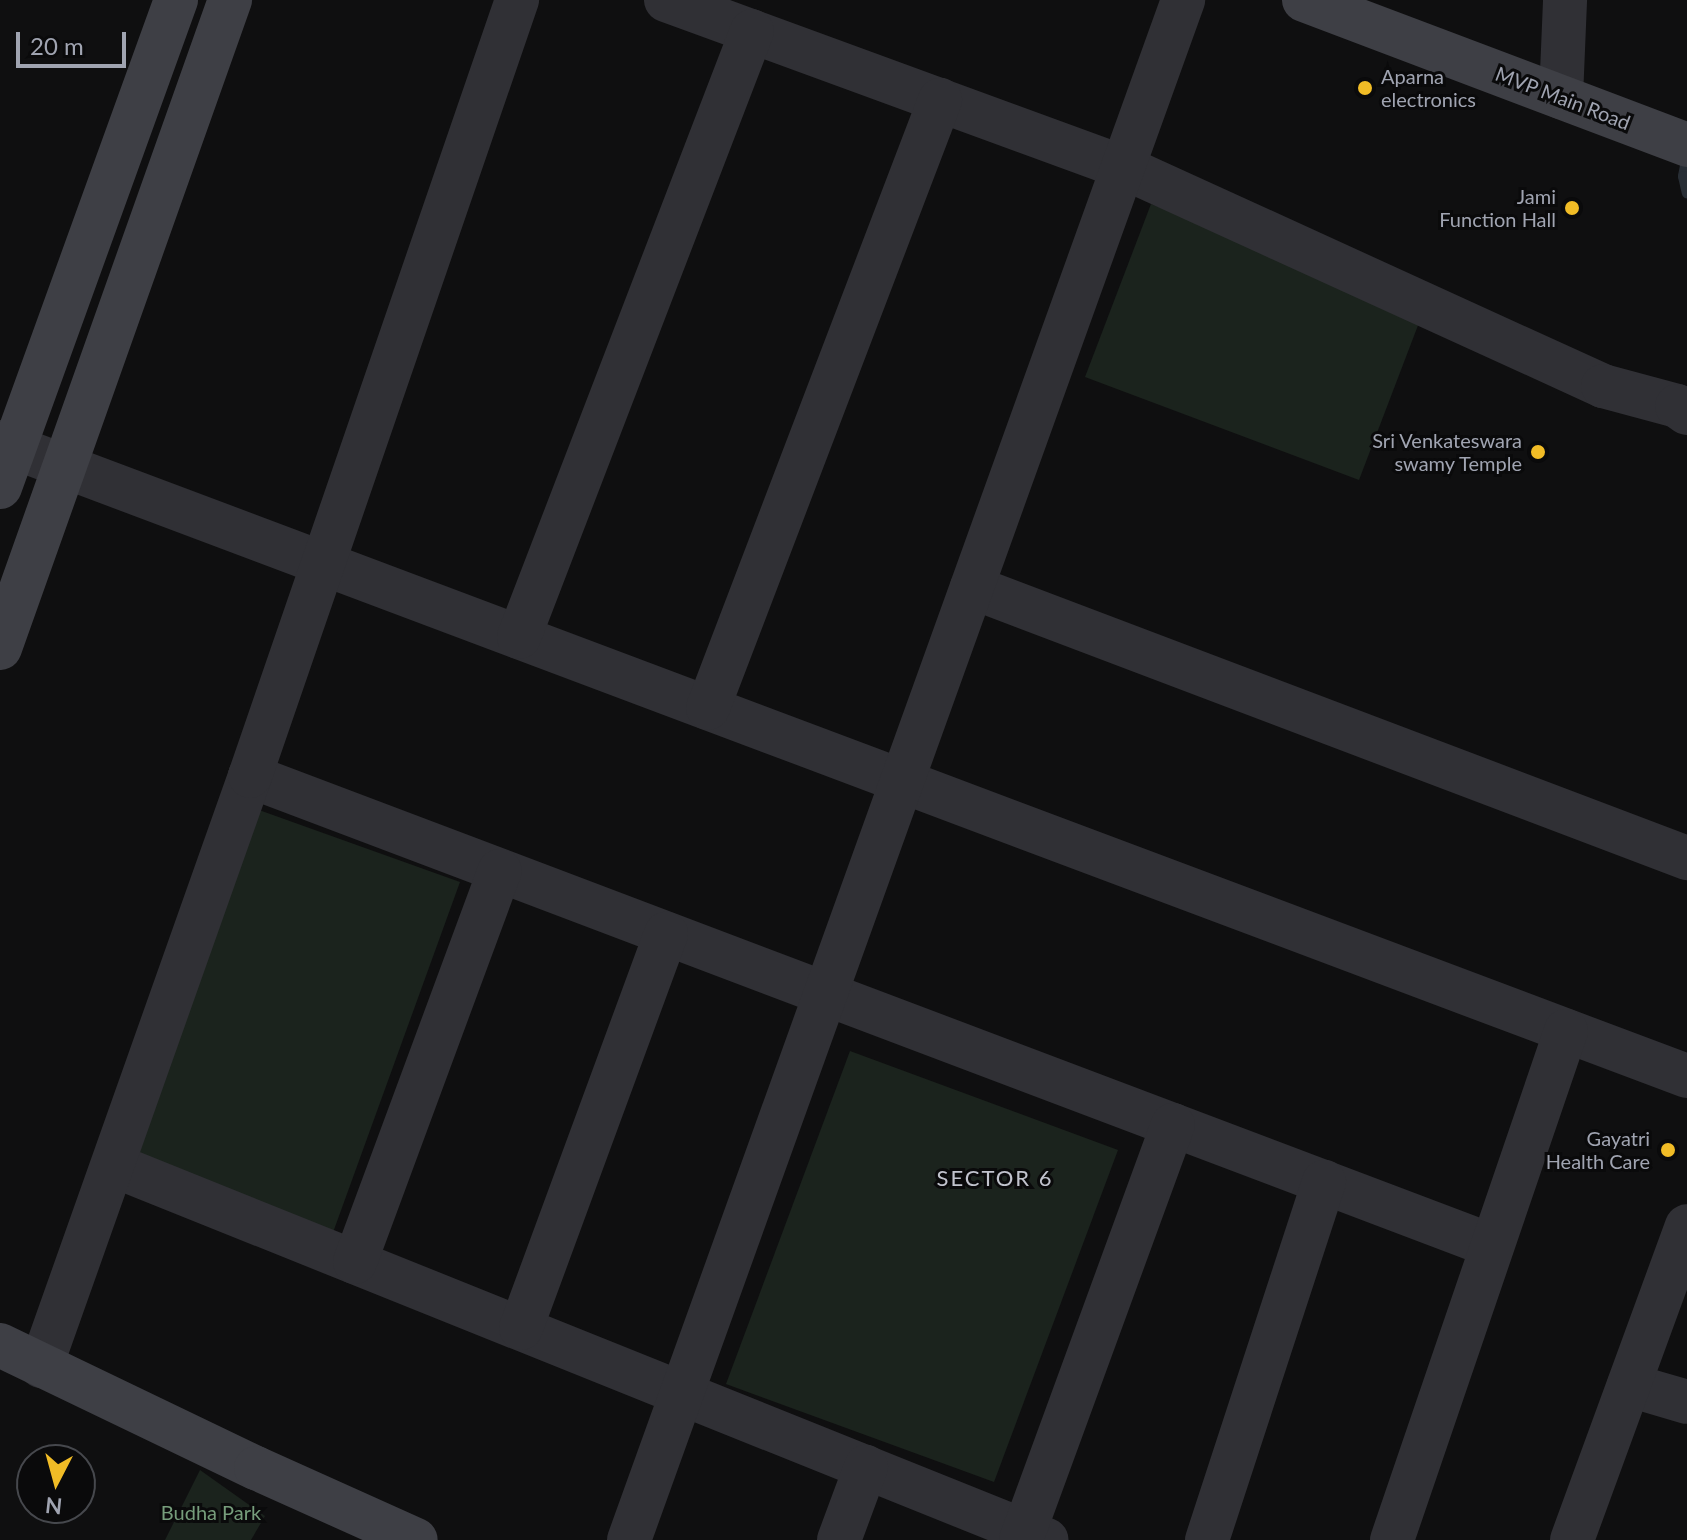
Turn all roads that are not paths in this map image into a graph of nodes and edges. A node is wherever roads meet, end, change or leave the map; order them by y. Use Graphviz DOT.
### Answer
graph roads {
  1 [pos="176,0"];
  2 [pos="230,0"];
  3 [pos="517,0"];
  4 [pos="666,0"];
  5 [pos="1183,0"];
  6 [pos="1304,0"];
  7 [pos="1565,0"];
  8 [pos="752,31"];
  9 [pos="1561,97"];
  10 [pos="940,100"];
  11 [pos="1670,139"];
  12 [pos="1123,167"];
  13 [pos="1682,410"];
  14 [pos="5,459"];
  15 [pos="64,468"];
  16 [pos="322,563"];
  17 [pos="972,587"];
  18 [pos="519,637"];
  19 [pos="0,648"];
  20 [pos="708,708"];
  21 [pos="250,776"];
  22 [pos="902,781"];
  23 [pos="1687,858"];
  24 [pos="500,871"];
  25 [pos="666,934"];
  26 [pos="825,993"];
  27 [pos="1566,1031"];
  28 [pos="1687,1076"];
  29 [pos="1173,1125"];
  30 [pos="113,1165"];
  31 [pos="1324,1182"];
  32 [pos="1490,1245"];
  33 [pos="1683,1252"];
  34 [pos="355,1262"];
  35 [pos="521,1328"];
  36 [pos="0,1345"];
  37 [pos="41,1366"];
  38 [pos="1629,1385"];
  39 [pos="682,1394"];
  40 [pos="1687,1402"];
  41 [pos="866,1467"];
  42 [pos="1031,1537"];
  43 [pos="416,1540"];
  44 [pos="629,1540"];
  45 [pos="839,1540"];
  46 [pos="1207,1540"];
  47 [pos="1392,1540"];
  48 [pos="1572,1540"];
  1 -- 14 [label="street"];
  2 -- 15 [label="street"];
  3 -- 16 [label="street"];
  4 -- 8 [label="street"];
  5 -- 12 [label="street"];
  6 -- 9 [label="street, MVP Main Road"];
  7 -- 9 [label="street"];
  8 -- 10 [label="street"];
  8 -- 18 [label="street"];
  9 -- 11 [label="street, MVP Main Road"];
  10 -- 12 [label="street"];
  10 -- 20 [label="street"];
  12 -- 13 [label="street"];
  12 -- 17 [label="street"];
  14 -- 15 [label="street"];
  15 -- 16 [label="street"];
  15 -- 19 [label="street"];
  16 -- 18 [label="street"];
  16 -- 21 [label="street"];
  17 -- 22 [label="street"];
  17 -- 23 [label="street"];
  18 -- 20 [label="street"];
  20 -- 22 [label="street"];
  21 -- 24 [label="street"];
  21 -- 30 [label="street"];
  22 -- 26 [label="street"];
  22 -- 27 [label="street"];
  24 -- 25 [label="street"];
  24 -- 34 [label="street"];
  25 -- 26 [label="street"];
  25 -- 35 [label="street"];
  26 -- 29 [label="street"];
  26 -- 39 [label="street"];
  27 -- 28 [label="street"];
  27 -- 32 [label="street"];
  29 -- 31 [label="street"];
  29 -- 42 [label="street"];
  30 -- 34 [label="street"];
  30 -- 37 [label="street"];
  31 -- 32 [label="street"];
  31 -- 46 [label="street"];
  32 -- 47 [label="street"];
  33 -- 38 [label="street"];
  34 -- 35 [label="street"];
  35 -- 39 [label="street"];
  36 -- 37 [label="street"];
  37 -- 43 [label="street"];
  38 -- 40 [label="street"];
  38 -- 48 [label="street"];
  39 -- 41 [label="street"];
  39 -- 44 [label="street"];
  41 -- 42 [label="street"];
  41 -- 45 [label="street"];
}
